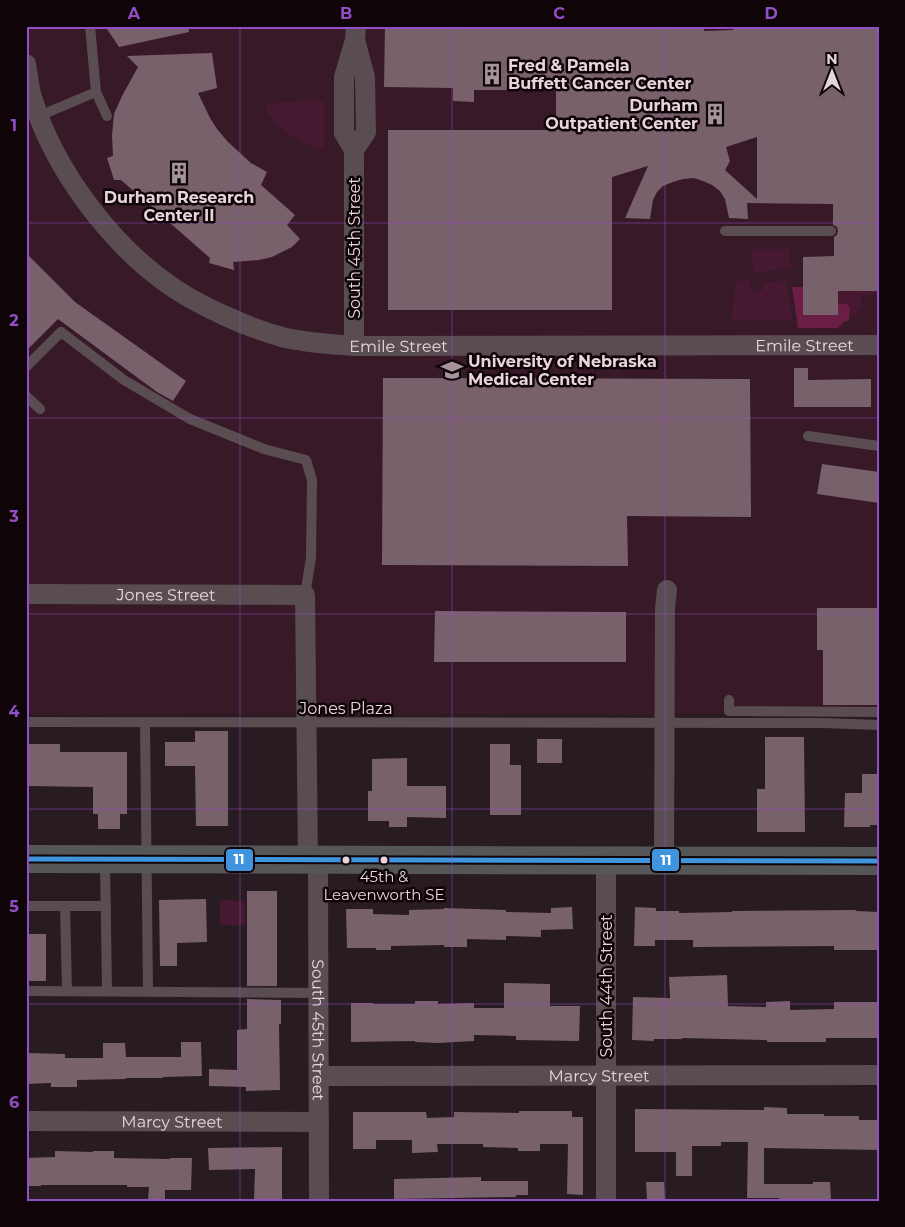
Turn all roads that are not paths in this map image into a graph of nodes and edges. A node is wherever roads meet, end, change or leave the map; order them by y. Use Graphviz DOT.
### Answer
graph roads {
  1 [pos="90,26"];
  2 [pos="356,33"];
  3 [pos="26,64"];
  4 [pos="29,91"];
  5 [pos="96,92"];
  6 [pos="39,116"];
  7 [pos="107,116"];
  8 [pos="831,230"];
  9 [pos="725,231"];
  10 [pos="879,345"];
  11 [pos="354,346"];
  12 [pos="26,367"];
  13 [pos="26,396"];
  14 [pos="40,409"];
  15 [pos="808,436"];
  16 [pos="879,446"];
  17 [pos="667,590"];
  18 [pos="26,594"];
  19 [pos="305,595"];
  20 [pos="728,700"];
  21 [pos="879,712"];
  22 [pos="26,722"];
  23 [pos="306,722"];
  24 [pos="145,723"];
  25 [pos="665,723"];
  26 [pos="879,725"];
  27 [pos="26,859"];
  28 [pos="105,859"];
  29 [pos="147,859"];
  30 [pos="313,860"];
  31 [pos="606,860"];
  32 [pos="664,860"];
  33 [pos="879,861"];
  34 [pos="26,906"];
  35 [pos="65,906"];
  36 [pos="106,906"];
  37 [pos="26,991"];
  38 [pos="67,991"];
  39 [pos="107,991"];
  40 [pos="148,991"];
  41 [pos="319,993"];
  42 [pos="879,1075"];
  43 [pos="319,1076"];
  44 [pos="606,1076"];
  45 [pos="26,1121"];
  46 [pos="319,1122"];
  47 [pos="319,1201"];
  48 [pos="606,1201"];
  1 -- 5 [label="lane"];
  2 -- 11 [label="street, South 45th Street"];
  3 -- 4 [label="street, Emile Street"];
  4 -- 6 [label="street, Emile Street"];
  5 -- 6 [label="lane"];
  5 -- 7 [label="lane"];
  6 -- 11 [label="street, Emile Street"];
  8 -- 9 [label="lane"];
  10 -- 11 [label="street, Emile Street"];
  12 -- 19 [label="lane"];
  13 -- 14 [label="lane"];
  15 -- 16 [label="lane"];
  17 -- 25 [label="street"];
  18 -- 19 [label="street, Jones Street"];
  19 -- 23 [label="street, South 45th Street"];
  20 -- 21 [label="lane"];
  22 -- 24 [label="lane, Jones Plaza"];
  23 -- 24 [label="lane, Jones Plaza"];
  23 -- 25 [label="lane, Jones Plaza"];
  23 -- 30 [label="street, South 45th Street"];
  24 -- 29 [label="lane"];
  25 -- 26 [label="lane, Jones Plaza"];
  25 -- 32 [label="street"];
  27 -- 28 [label="main road"];
  28 -- 29 [label="main road"];
  28 -- 36 [label="lane"];
  29 -- 30 [label="main road"];
  29 -- 40 [label="lane"];
  30 -- 31 [label="main road"];
  30 -- 41 [label="street, South 45th Street"];
  31 -- 32 [label="main road"];
  31 -- 44 [label="street, South 44th Street"];
  32 -- 33 [label="main road"];
  34 -- 35 [label="lane"];
  35 -- 36 [label="lane"];
  35 -- 38 [label="lane"];
  36 -- 39 [label="lane"];
  37 -- 38 [label="lane"];
  38 -- 39 [label="lane"];
  39 -- 40 [label="lane"];
  40 -- 41 [label="lane"];
  41 -- 43 [label="street, South 45th Street"];
  42 -- 44 [label="street, Marcy Street"];
  43 -- 44 [label="street, Marcy Street"];
  43 -- 46 [label="street, South 45th Street"];
  44 -- 48 [label="street, South 44th Street"];
  45 -- 46 [label="street, Marcy Street"];
  46 -- 47 [label="street, South 45th Street"];
}
